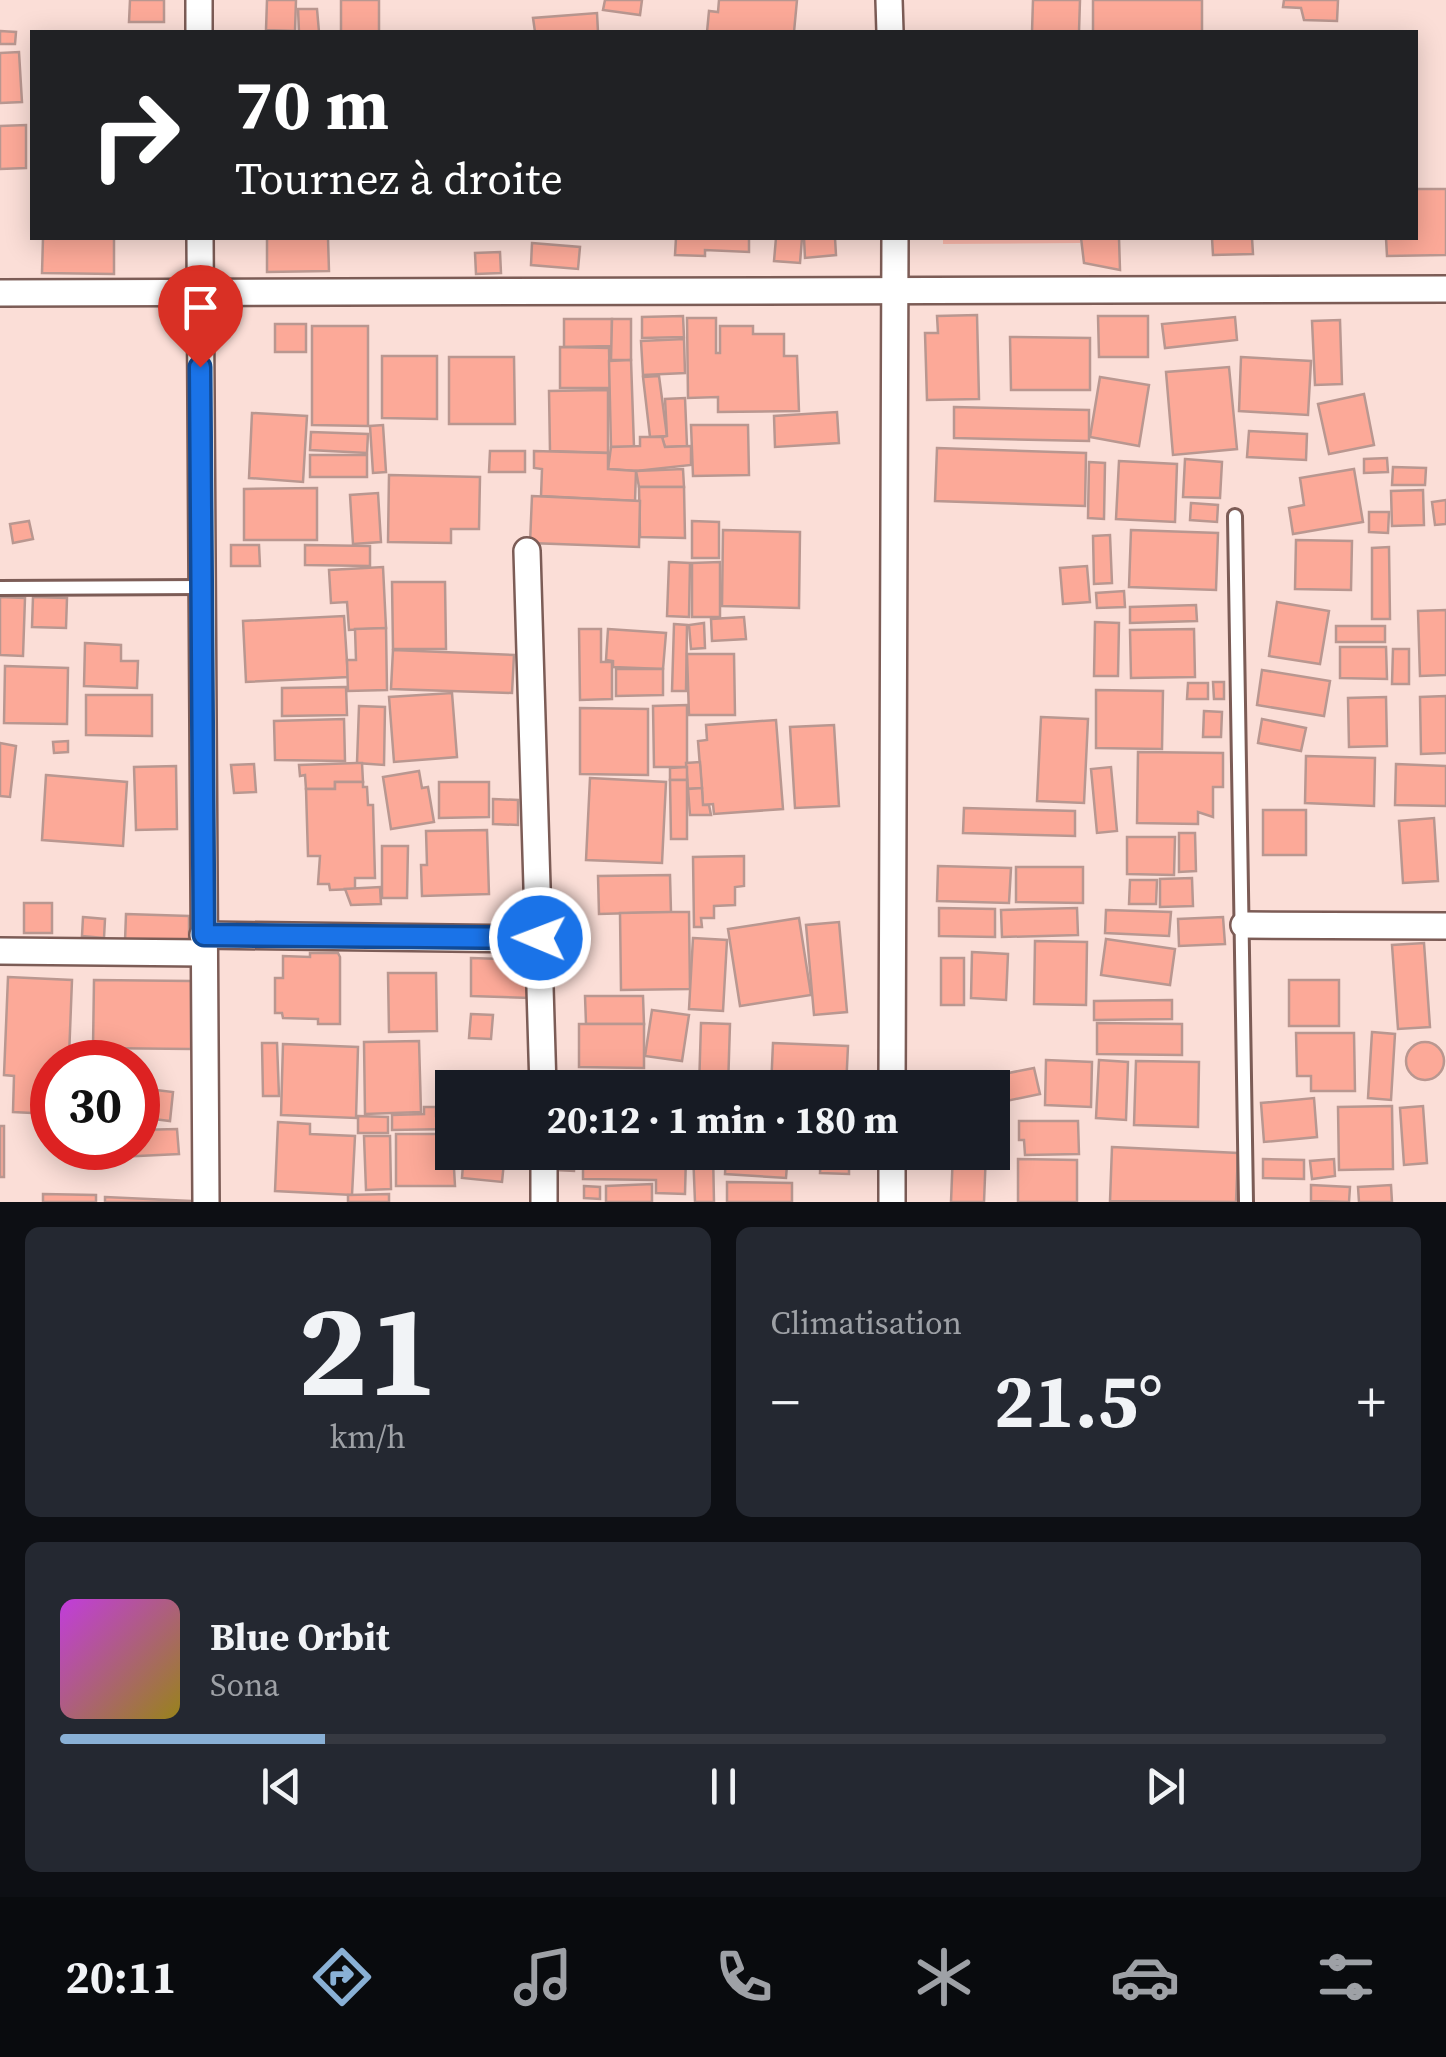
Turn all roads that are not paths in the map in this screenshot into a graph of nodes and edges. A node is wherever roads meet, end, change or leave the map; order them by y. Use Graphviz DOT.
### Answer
graph roads {
  1 [pos="199,0"];
  2 [pos="889,0"];
  3 [pos="199,30"];
  4 [pos="890,30"];
  5 [pos="200,240"];
  6 [pos="895,240"];
  7 [pos="1446,289"];
  8 [pos="0,292"];
  9 [pos="896,292"];
  10 [pos="200,294"];
  11 [pos="1236,516"];
  12 [pos="526,551"];
  13 [pos="202,587"];
  14 [pos="0,588"];
  15 [pos="1244,925"];
  16 [pos="1446,926"];
  17 [pos="540,938"];
  18 [pos="204,944"];
  19 [pos="0,951"];
  20 [pos="543,1070"];
  21 [pos="892,1070"];
  22 [pos="544,1170"];
  23 [pos="892,1170"];
  24 [pos="206,1202"];
  25 [pos="544,1202"];
  26 [pos="892,1202"];
  27 [pos="1246,1202"];
  1 -- 3 [label="street"];
  2 -- 4 [label="street"];
  5 -- 10 [label="street"];
  6 -- 9 [label="street"];
  7 -- 9 [label="street"];
  8 -- 10 [label="street"];
  9 -- 10 [label="street"];
  9 -- 21 [label="street"];
  10 -- 13 [label="street"];
  11 -- 15 [label="lane"];
  12 -- 17 [label="street"];
  13 -- 14 [label="lane"];
  13 -- 18 [label="street"];
  15 -- 16 [label="street"];
  15 -- 27 [label="lane"];
  17 -- 18 [label="street"];
  17 -- 20 [label="street"];
  18 -- 19 [label="street"];
  18 -- 24 [label="street"];
  22 -- 25 [label="street"];
  23 -- 26 [label="street"];
}
